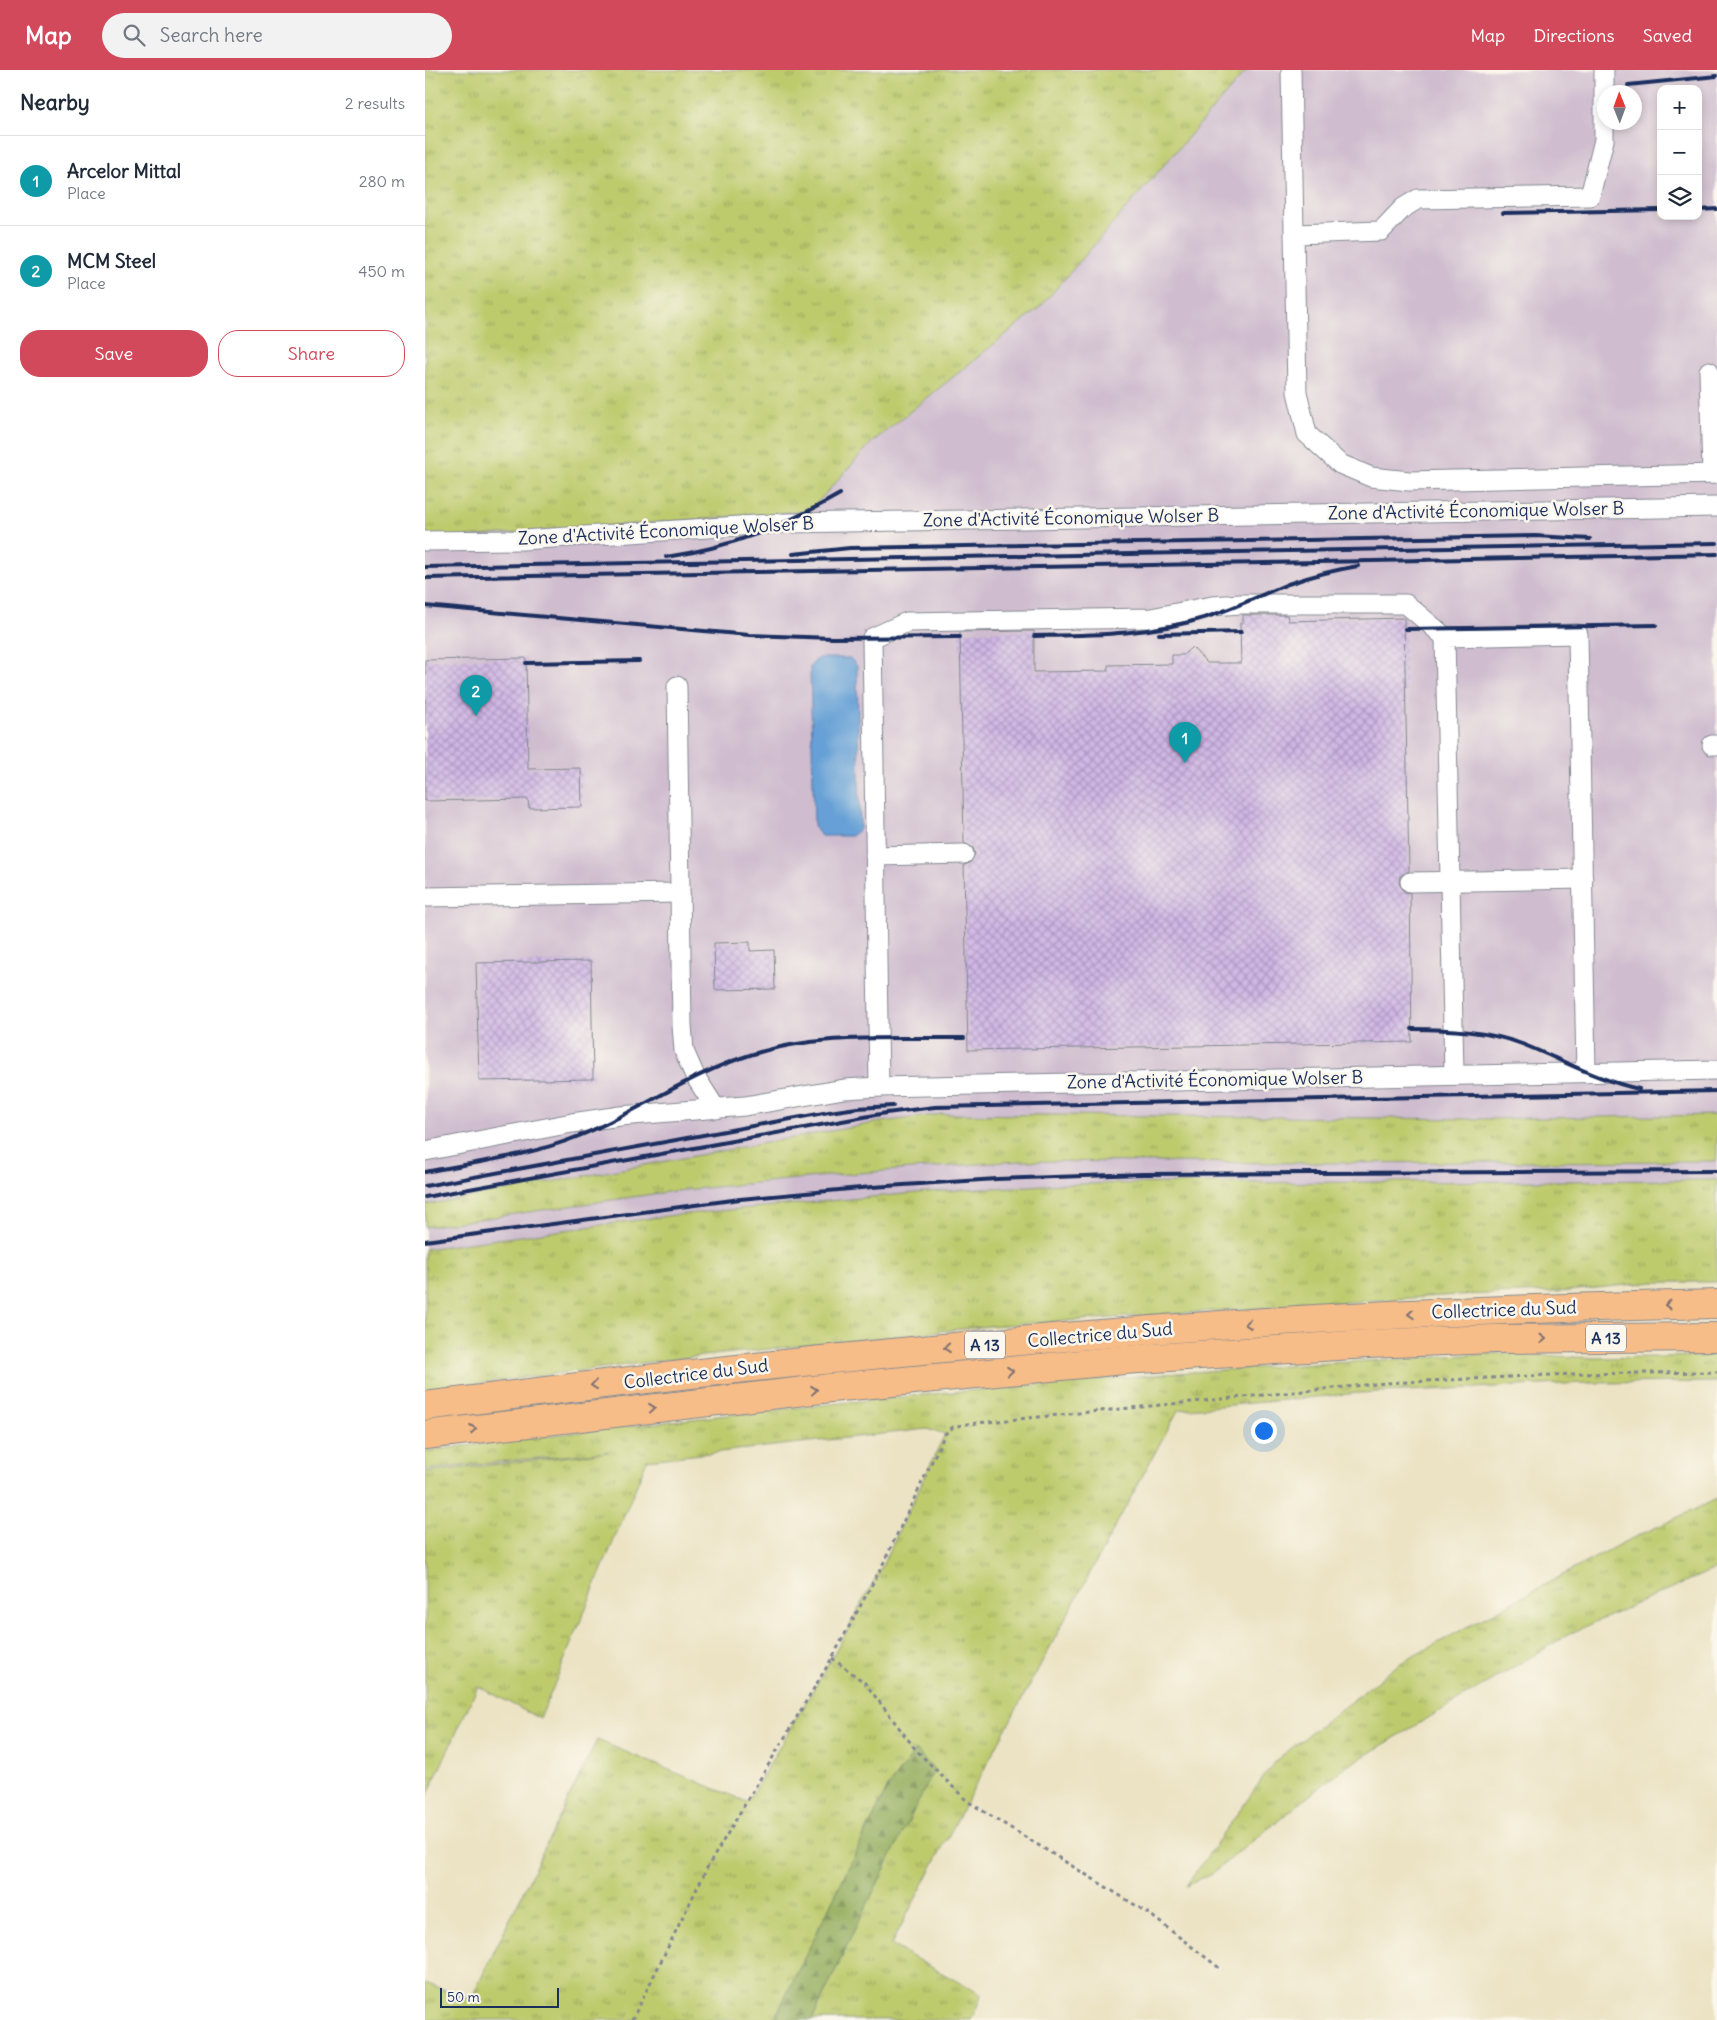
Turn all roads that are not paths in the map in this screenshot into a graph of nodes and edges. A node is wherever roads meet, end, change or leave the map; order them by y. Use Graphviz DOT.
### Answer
graph roads {
  1 [pos="1291,70"];
  2 [pos="1603,70"];
  3 [pos="1295,234"];
  4 [pos="1709,371"];
  5 [pos="1715,474"];
  6 [pos="1717,507"];
  7 [pos="425,542"];
  8 [pos="1445,637"];
  9 [pos="677,686"];
  10 [pos="964,854"];
  11 [pos="875,856"];
  12 [pos="1583,879"];
  13 [pos="1409,882"];
  14 [pos="1450,882"];
  15 [pos="680,893"];
  16 [pos="425,897"];
  17 [pos="1717,1070"];
  18 [pos="1587,1073"];
  19 [pos="1454,1075"];
  20 [pos="879,1087"];
  21 [pos="716,1109"];
  22 [pos="425,1151"];
  23 [pos="1717,1304"];
  24 [pos="1717,1338"];
  25 [pos="425,1406"];
  26 [pos="425,1435"];
  1 -- 3 [label="street"];
  2 -- 3 [label="street"];
  3 -- 5 [label="street"];
  4 -- 5 [label="street"];
  6 -- 7 [label="street, Zone d'Activité Économique Wolser B"];
  8 -- 11 [label="street"];
  8 -- 12 [label="street"];
  8 -- 14 [label="street"];
  9 -- 15 [label="street"];
  10 -- 11 [label="street"];
  11 -- 20 [label="street"];
  12 -- 14 [label="street"];
  12 -- 18 [label="street"];
  13 -- 14 [label="street"];
  14 -- 19 [label="street"];
  15 -- 16 [label="street"];
  15 -- 21 [label="street"];
  17 -- 18 [label="street, Zone d'Activité Économique Wolser B"];
  18 -- 19 [label="street, Zone d'Activité Économique Wolser B"];
  19 -- 20 [label="street, Zone d'Activité Économique Wolser B"];
  20 -- 21 [label="street, Zone d'Activité Économique Wolser B"];
  21 -- 22 [label="street, Zone d'Activité Économique Wolser B"];
  23 -- 25 [label="highway, Collectrice du Sud / A 13, one-way"];
  26 -- 24 [label="highway, Collectrice du Sud / A 13, one-way"];
}
